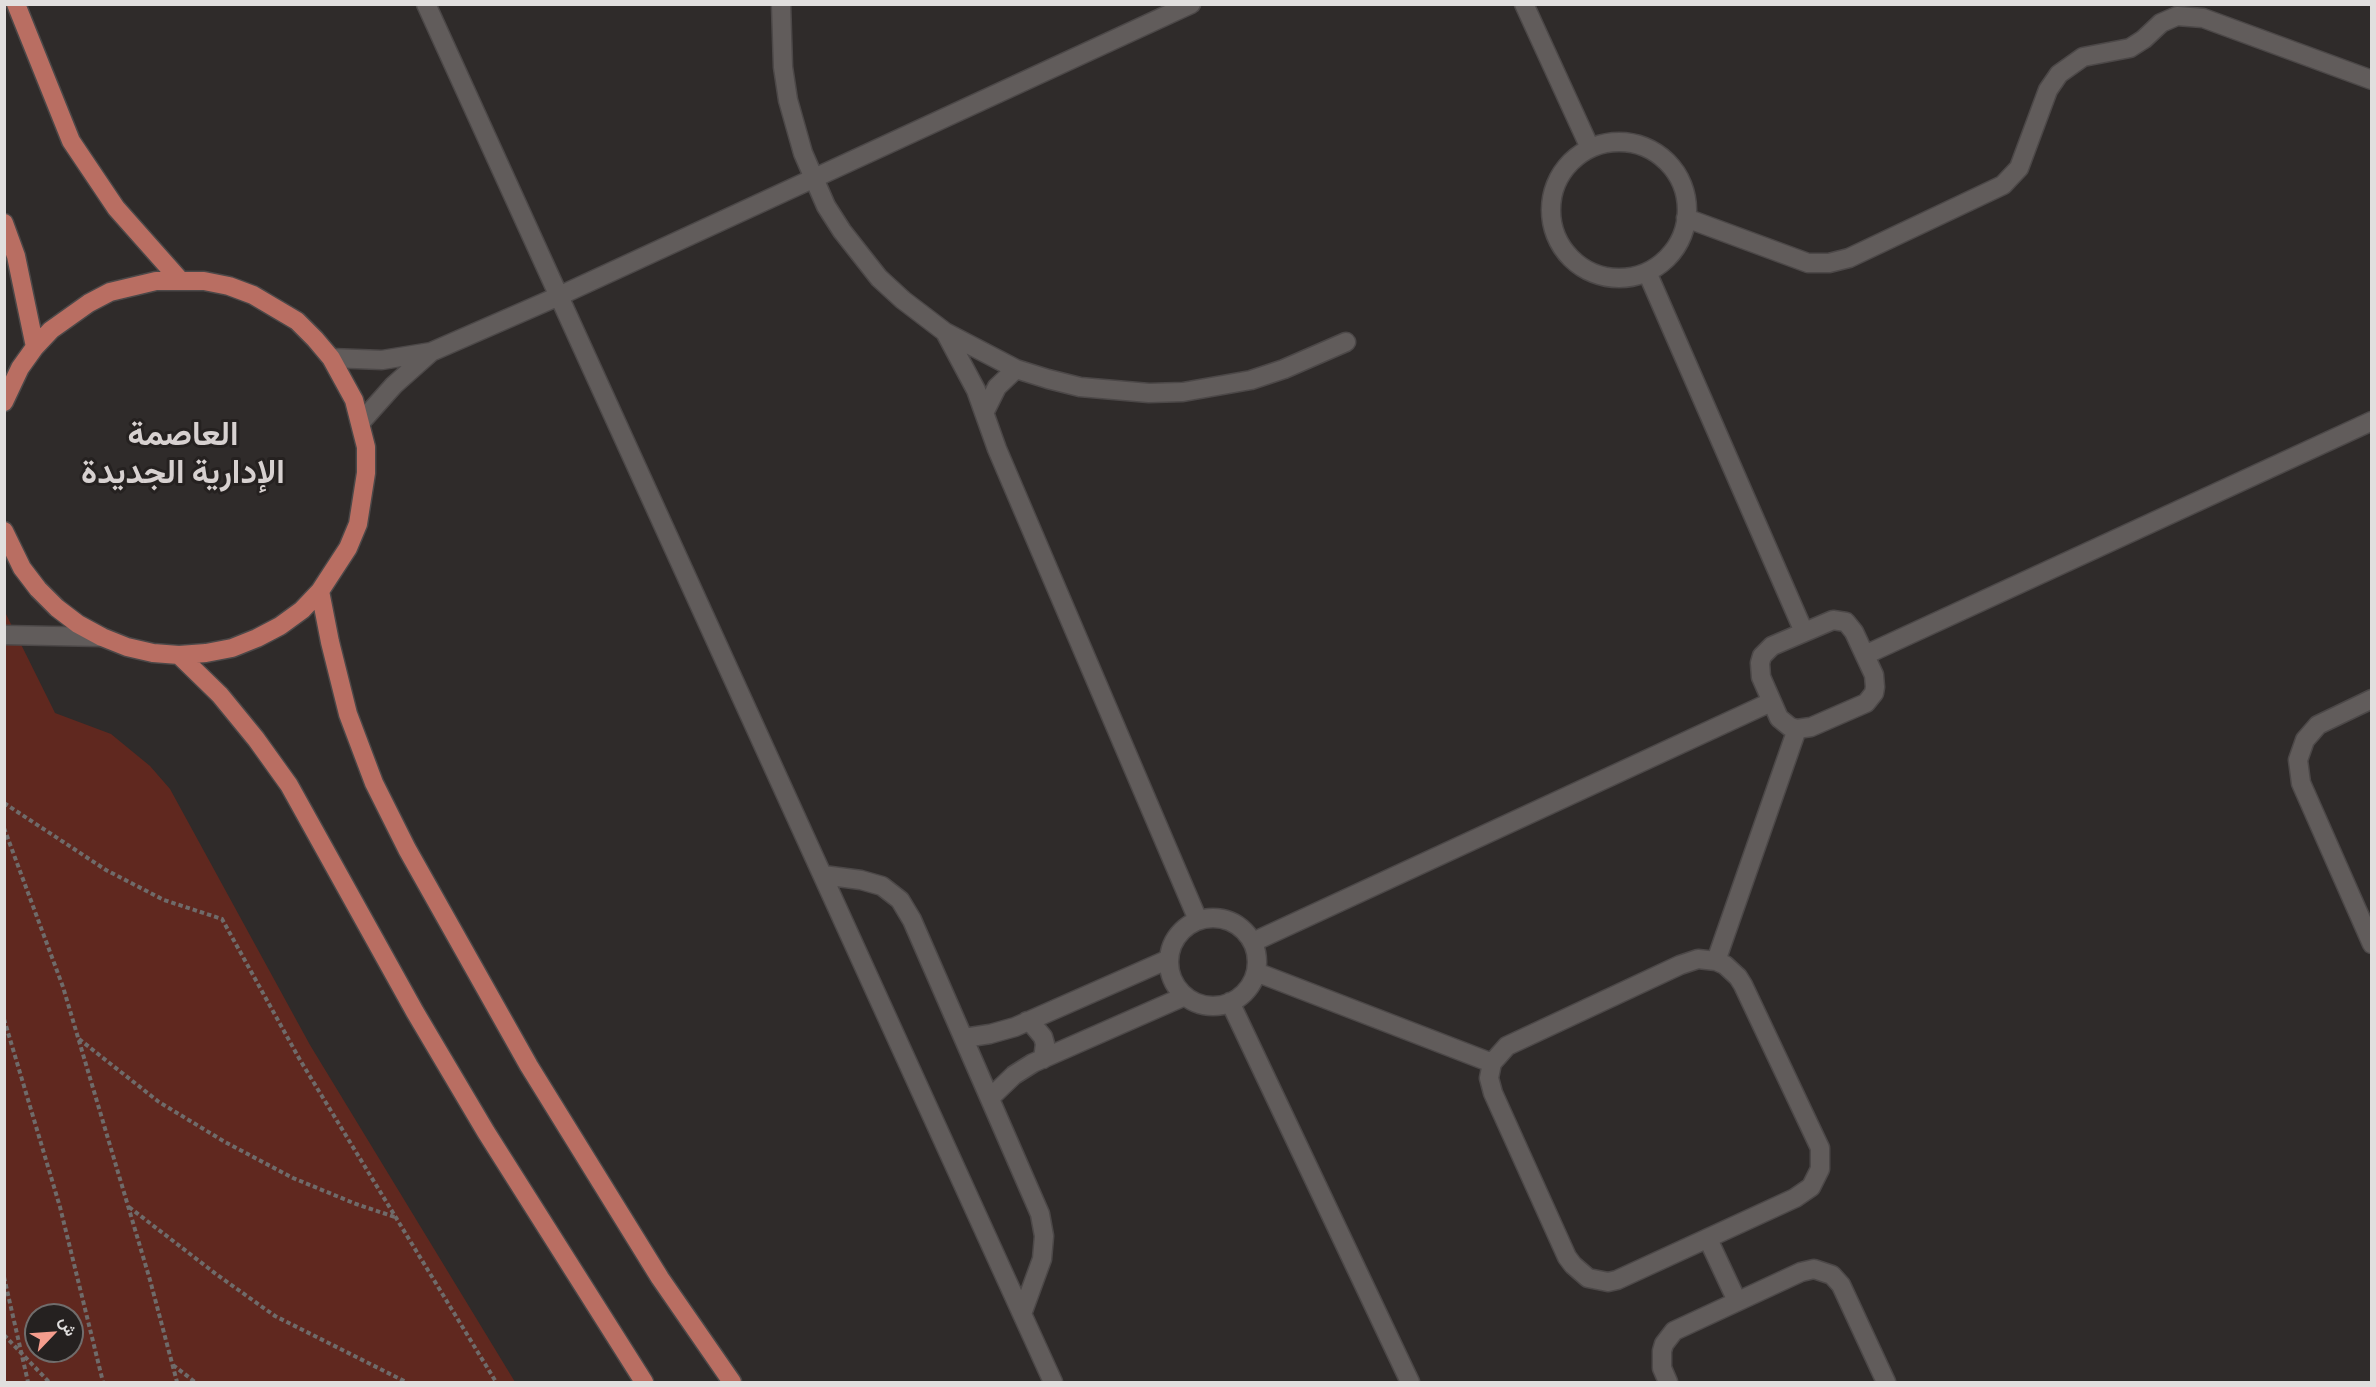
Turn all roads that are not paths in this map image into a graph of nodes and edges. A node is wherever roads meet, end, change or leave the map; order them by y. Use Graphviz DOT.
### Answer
graph roads {
  1 [pos="16,4"];
  2 [pos="426,4"];
  3 [pos="781,4"];
  4 [pos="1191,4"];
  5 [pos="1524,4"];
  6 [pos="2372,80"];
  7 [pos="1590,148"];
  8 [pos="813,178"];
  9 [pos="1686,218"];
  10 [pos="4,223"];
  11 [pos="1647,272"];
  12 [pos="179,279"];
  13 [pos="559,296"];
  14 [pos="945,332"];
  15 [pos="1346,342"];
  16 [pos="35,347"];
  17 [pos="431,352"];
  18 [pos="332,358"];
  19 [pos="1016,369"];
  20 [pos="4,402"];
  21 [pos="984,411"];
  22 [pos="2372,421"];
  23 [pos="361,422"];
  24 [pos="4,531"];
  25 [pos="320,591"];
  26 [pos="1804,632"];
  27 [pos="4,634"];
  28 [pos="102,638"];
  29 [pos="179,655"];
  30 [pos="1865,655"];
  31 [pos="2372,699"];
  32 [pos="1772,702"];
  33 [pos="1797,729"];
  34 [pos="823,875"];
  35 [pos="1198,920"];
  36 [pos="1253,942"];
  37 [pos="2372,944"];
  38 [pos="1169,960"];
  39 [pos="1716,961"];
  40 [pos="1256,972"];
  41 [pos="1185,996"];
  42 [pos="1230,1002"];
  43 [pos="1027,1021"];
  44 [pos="964,1038"];
  45 [pos="1043,1059"];
  46 [pos="1492,1063"];
  47 [pos="990,1098"];
  48 [pos="1708,1239"];
  49 [pos="1737,1301"];
  50 [pos="1022,1314"];
  51 [pos="644,1383"];
  52 [pos="732,1383"];
  53 [pos="1053,1383"];
  54 [pos="1410,1383"];
  55 [pos="1668,1383"];
  56 [pos="1886,1383"];
  1 -- 12 [label="main road"];
  2 -- 13 [label="street"];
  3 -- 8 [label="street"];
  4 -- 8 [label="street"];
  5 -- 7 [label="street"];
  6 -- 9 [label="street"];
  7 -- 9 [label="street"];
  7 -- 11 [label="street"];
  8 -- 13 [label="street"];
  8 -- 14 [label="street"];
  9 -- 11 [label="street"];
  10 -- 16 [label="main road"];
  11 -- 26 [label="street"];
  12 -- 16 [label="main road"];
  12 -- 18 [label="main road"];
  13 -- 17 [label="street"];
  13 -- 34 [label="street"];
  14 -- 19 [label="street"];
  14 -- 21 [label="street"];
  15 -- 19 [label="street"];
  16 -- 20 [label="main road"];
  17 -- 18 [label="street"];
  17 -- 23 [label="street"];
  18 -- 23 [label="main road"];
  19 -- 21 [label="street"];
  21 -- 35 [label="street"];
  22 -- 30 [label="street"];
  23 -- 25 [label="main road"];
  24 -- 28 [label="main road"];
  25 -- 29 [label="main road"];
  25 -- 52 [label="main road"];
  26 -- 30 [label="street"];
  26 -- 32 [label="street"];
  27 -- 28 [label="street"];
  28 -- 29 [label="main road"];
  29 -- 51 [label="main road"];
  30 -- 33 [label="street"];
  31 -- 37 [label="street"];
  32 -- 33 [label="street"];
  32 -- 36 [label="street"];
  33 -- 39 [label="street"];
  34 -- 44 [label="street"];
  34 -- 50 [label="street"];
  35 -- 36 [label="street"];
  35 -- 38 [label="street"];
  36 -- 40 [label="street"];
  38 -- 41 [label="street"];
  38 -- 43 [label="street"];
  39 -- 46 [label="street"];
  39 -- 48 [label="street"];
  40 -- 42 [label="street"];
  40 -- 46 [label="street"];
  41 -- 42 [label="street"];
  41 -- 45 [label="street"];
  42 -- 54 [label="street"];
  43 -- 44 [label="street"];
  43 -- 45 [label="street"];
  44 -- 47 [label="street"];
  45 -- 47 [label="street"];
  46 -- 48 [label="street"];
  47 -- 50 [label="street"];
  48 -- 49 [label="street"];
  49 -- 55 [label="street"];
  49 -- 56 [label="street"];
  50 -- 53 [label="street"];
}
